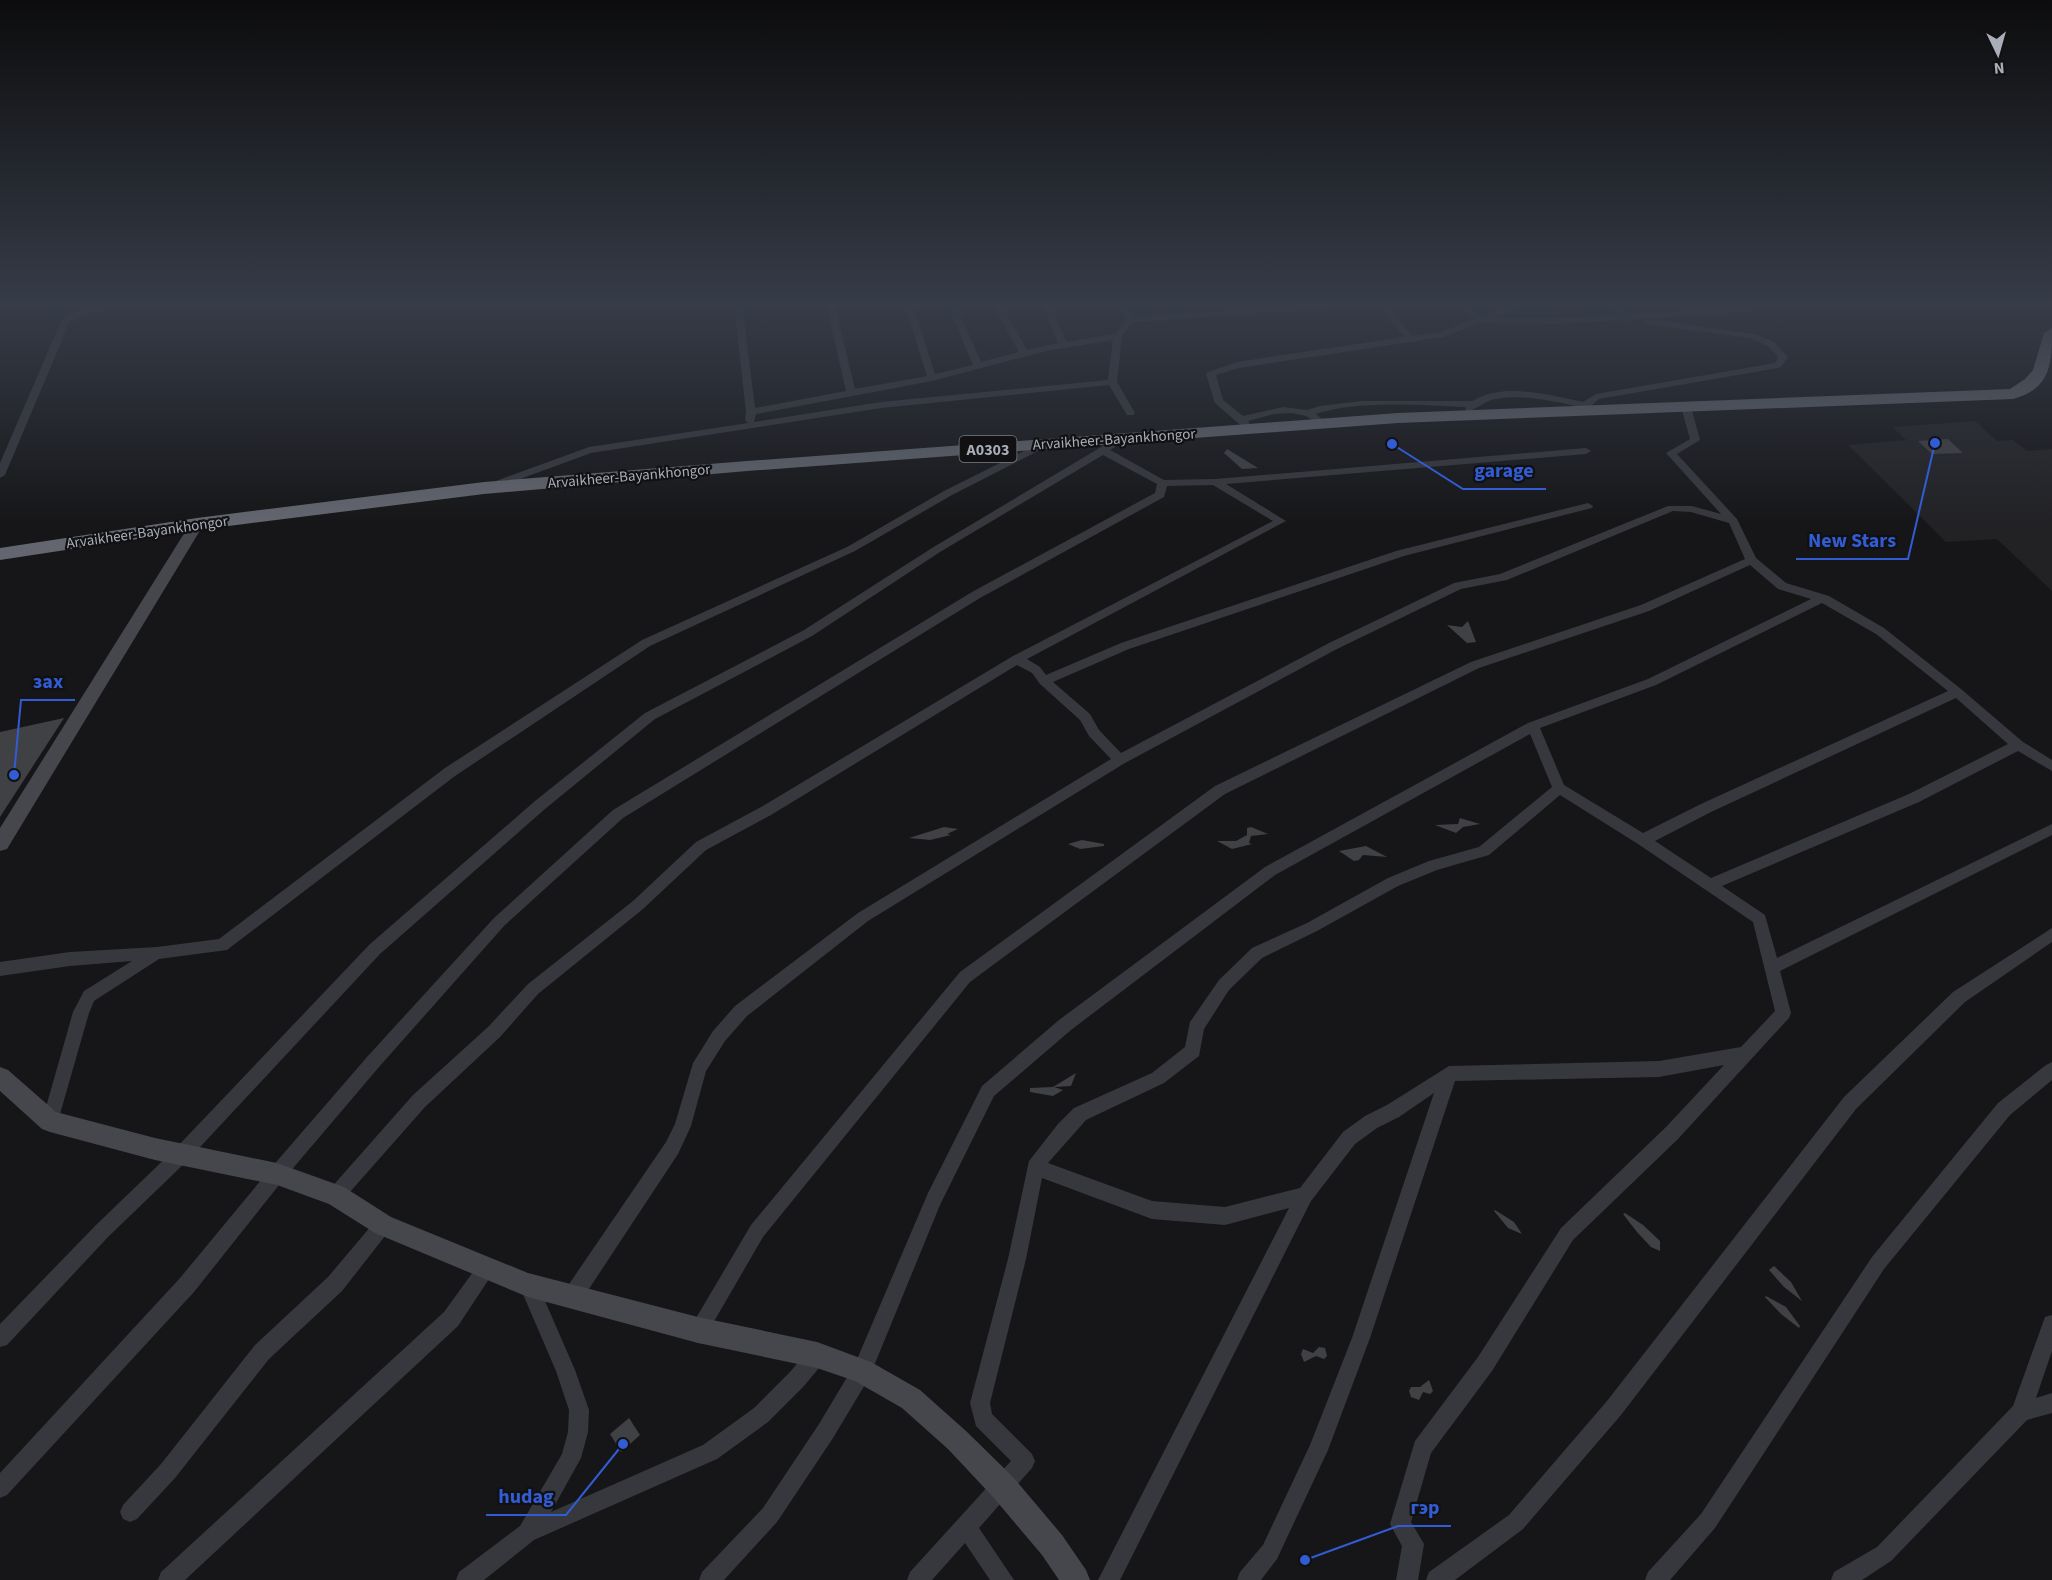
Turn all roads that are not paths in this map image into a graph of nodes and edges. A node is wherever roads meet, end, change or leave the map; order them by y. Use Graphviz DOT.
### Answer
graph roads {
  1 [pos="42,377"];
  2 [pos="747,377"];
  3 [pos="847,377"];
  4 [pos="937,377"];
  5 [pos="1113,377"];
  6 [pos="1212,377"];
  7 [pos="1715,377"];
  8 [pos="2038,377"];
  9 [pos="932,378"];
  10 [pos="1112,382"];
  11 [pos="851,393"];
  12 [pos="1686,407"];
  13 [pos="1584,408"];
  14 [pos="751,412"];
  15 [pos="1130,413"];
  16 [pos="749,425"];
  17 [pos="1245,425"];
  18 [pos="1122,439"];
  19 [pos="1042,445"];
  20 [pos="1104,451"];
  21 [pos="1586,451"];
  22 [pos="0,475"];
  23 [pos="1215,482"];
  24 [pos="1162,483"];
  25 [pos="484,488"];
  26 [pos="1588,506"];
  27 [pos="1733,521"];
  28 [pos="196,524"];
  29 [pos="0,554"];
  30 [pos="1751,560"];
  31 [pos="1822,598"];
  32 [pos="1017,659"];
  33 [pos="1044,681"];
  34 [pos="1957,692"];
  35 [pos="1533,726"];
  36 [pos="2018,745"];
  37 [pos="1120,760"];
  38 [pos="2052,766"];
  39 [pos="1559,788"];
  40 [pos="2052,829"];
  41 [pos="1643,840"];
  42 [pos="0,844"];
  43 [pos="1710,885"];
  44 [pos="2052,934"];
  45 [pos="157,953"];
  46 [pos="1772,968"];
  47 [pos="0,969"];
  48 [pos="1745,1054"];
  49 [pos="2052,1070"];
  50 [pos="1449,1074"];
  51 [pos="0,1077"];
  52 [pos="51,1121"];
  53 [pos="182,1154"];
  54 [pos="1035,1167"];
  55 [pos="277,1174"];
  56 [pos="336,1195"];
  57 [pos="1305,1195"];
  58 [pos="383,1225"];
  59 [pos="487,1267"];
  60 [pos="528,1285"];
  61 [pos="572,1297"];
  62 [pos="2052,1324"];
  63 [pos="698,1330"];
  64 [pos="0,1338"];
  65 [pos="817,1355"];
  66 [pos="862,1371"];
  67 [pos="2052,1403"];
  68 [pos="2021,1412"];
  69 [pos="1003,1487"];
  70 [pos="0,1488"];
  71 [pos="130,1512"];
  72 [pos="966,1527"];
  73 [pos="527,1533"];
  74 [pos="170,1580"];
  75 [pos="467,1580"];
  76 [pos="710,1580"];
  77 [pos="918,1580"];
  78 [pos="1003,1580"];
  79 [pos="1076,1580"];
  80 [pos="1109,1580"];
  81 [pos="1248,1580"];
  82 [pos="1407,1580"];
  83 [pos="1437,1580"];
  84 [pos="1656,1580"];
  85 [pos="1842,1580"];
  1 -- 22 [label="street"];
  2 -- 14 [label="street"];
  3 -- 11 [label="street"];
  4 -- 9 [label="street"];
  5 -- 10 [label="street"];
  6 -- 17 [label="street"];
  7 -- 13 [label="street"];
  8 -- 12 [label="highway, Arvaikheer-Bayankhongor / A0303"];
  9 -- 11 [label="street"];
  10 -- 15 [label="street"];
  10 -- 16 [label="street"];
  11 -- 14 [label="street"];
  12 -- 13 [label="highway, Arvaikheer-Bayankhongor / A0303"];
  12 -- 27 [label="street"];
  13 -- 17 [label="highway, Arvaikheer-Bayankhongor / A0303"];
  14 -- 16 [label="street"];
  16 -- 25 [label="street"];
  17 -- 18 [label="highway, Arvaikheer-Bayankhongor / A0303"];
  18 -- 19 [label="highway, Arvaikheer-Bayankhongor / A0303"];
  18 -- 20 [label="street"];
  19 -- 25 [label="highway, Arvaikheer-Bayankhongor / A0303"];
  19 -- 45 [label="street"];
  20 -- 24 [label="street"];
  20 -- 53 [label="street"];
  21 -- 23 [label="street"];
  23 -- 24 [label="street"];
  23 -- 32 [label="street"];
  24 -- 55 [label="street"];
  25 -- 28 [label="highway, Arvaikheer-Bayankhongor / A0303"];
  26 -- 33 [label="street"];
  27 -- 30 [label="street"];
  27 -- 37 [label="street"];
  28 -- 29 [label="highway, Arvaikheer-Bayankhongor / A0303"];
  28 -- 42 [label="street"];
  30 -- 31 [label="street"];
  30 -- 63 [label="street"];
  31 -- 34 [label="street"];
  31 -- 35 [label="street"];
  32 -- 33 [label="street"];
  32 -- 56 [label="street"];
  33 -- 37 [label="street"];
  34 -- 36 [label="street"];
  34 -- 41 [label="street"];
  35 -- 39 [label="street"];
  35 -- 66 [label="street"];
  36 -- 38 [label="street"];
  36 -- 43 [label="street"];
  37 -- 61 [label="street"];
  39 -- 41 [label="street"];
  39 -- 54 [label="street"];
  40 -- 46 [label="street"];
  41 -- 43 [label="street"];
  43 -- 46 [label="street"];
  44 -- 83 [label="street"];
  45 -- 47 [label="street"];
  45 -- 52 [label="street"];
  46 -- 48 [label="street"];
  48 -- 50 [label="street"];
  48 -- 82 [label="street"];
  49 -- 84 [label="street"];
  50 -- 57 [label="street"];
  50 -- 81 [label="street"];
  51 -- 52 [label="street"];
  52 -- 53 [label="street"];
  53 -- 55 [label="street"];
  53 -- 64 [label="street"];
  54 -- 57 [label="street"];
  54 -- 69 [label="street"];
  55 -- 56 [label="street"];
  55 -- 70 [label="street"];
  56 -- 58 [label="street"];
  57 -- 80 [label="street"];
  58 -- 59 [label="street"];
  58 -- 71 [label="street"];
  59 -- 60 [label="street"];
  59 -- 74 [label="street"];
  60 -- 61 [label="street"];
  60 -- 73 [label="street"];
  61 -- 63 [label="street"];
  62 -- 68 [label="street"];
  63 -- 65 [label="street"];
  65 -- 66 [label="street"];
  65 -- 73 [label="street"];
  66 -- 69 [label="street"];
  66 -- 76 [label="street"];
  67 -- 68 [label="street"];
  68 -- 85 [label="street"];
  69 -- 72 [label="street"];
  69 -- 79 [label="street"];
  72 -- 77 [label="street"];
  72 -- 78 [label="street"];
  73 -- 75 [label="street"];
}
